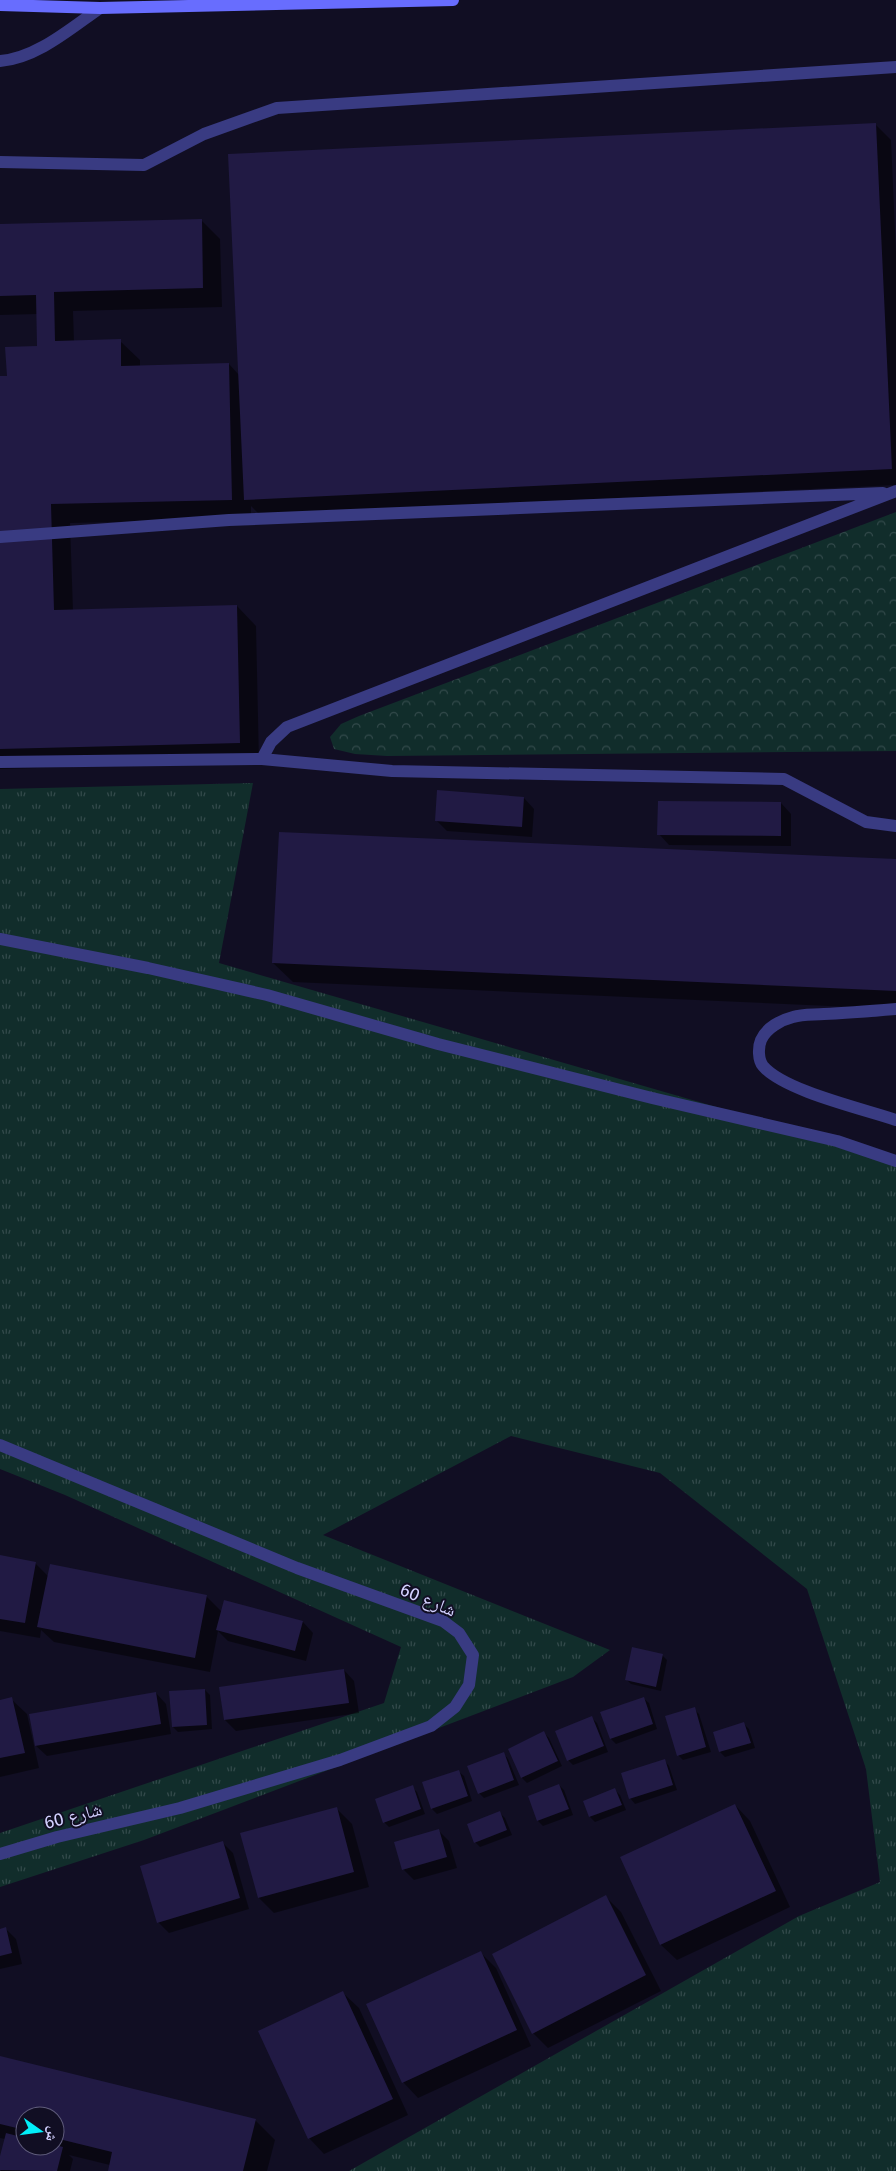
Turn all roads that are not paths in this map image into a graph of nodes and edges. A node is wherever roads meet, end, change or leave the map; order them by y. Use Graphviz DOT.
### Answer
graph roads {
  1 [pos="453,0"];
  2 [pos="56,3"];
  3 [pos="0,5"];
  4 [pos="100,8"];
  5 [pos="0,61"];
  6 [pos="896,67"];
  7 [pos="0,162"];
  8 [pos="894,491"];
  9 [pos="0,537"];
  10 [pos="262,759"];
  11 [pos="0,762"];
  12 [pos="896,826"];
  13 [pos="0,939"];
  14 [pos="896,1009"];
  15 [pos="896,1120"];
  16 [pos="896,1161"];
  17 [pos="0,1445"];
  18 [pos="0,1854"];
  1 -- 4 [label="main road"];
  2 -- 3 [label="main road"];
  2 -- 4 [label="main road"];
  4 -- 5 [label="street"];
  6 -- 7 [label="street"];
  8 -- 9 [label="street"];
  8 -- 10 [label="street"];
  10 -- 11 [label="street"];
  10 -- 12 [label="street"];
  13 -- 16 [label="street"];
  14 -- 15 [label="street"];
  17 -- 18 [label="street, شارع 60"];
}
